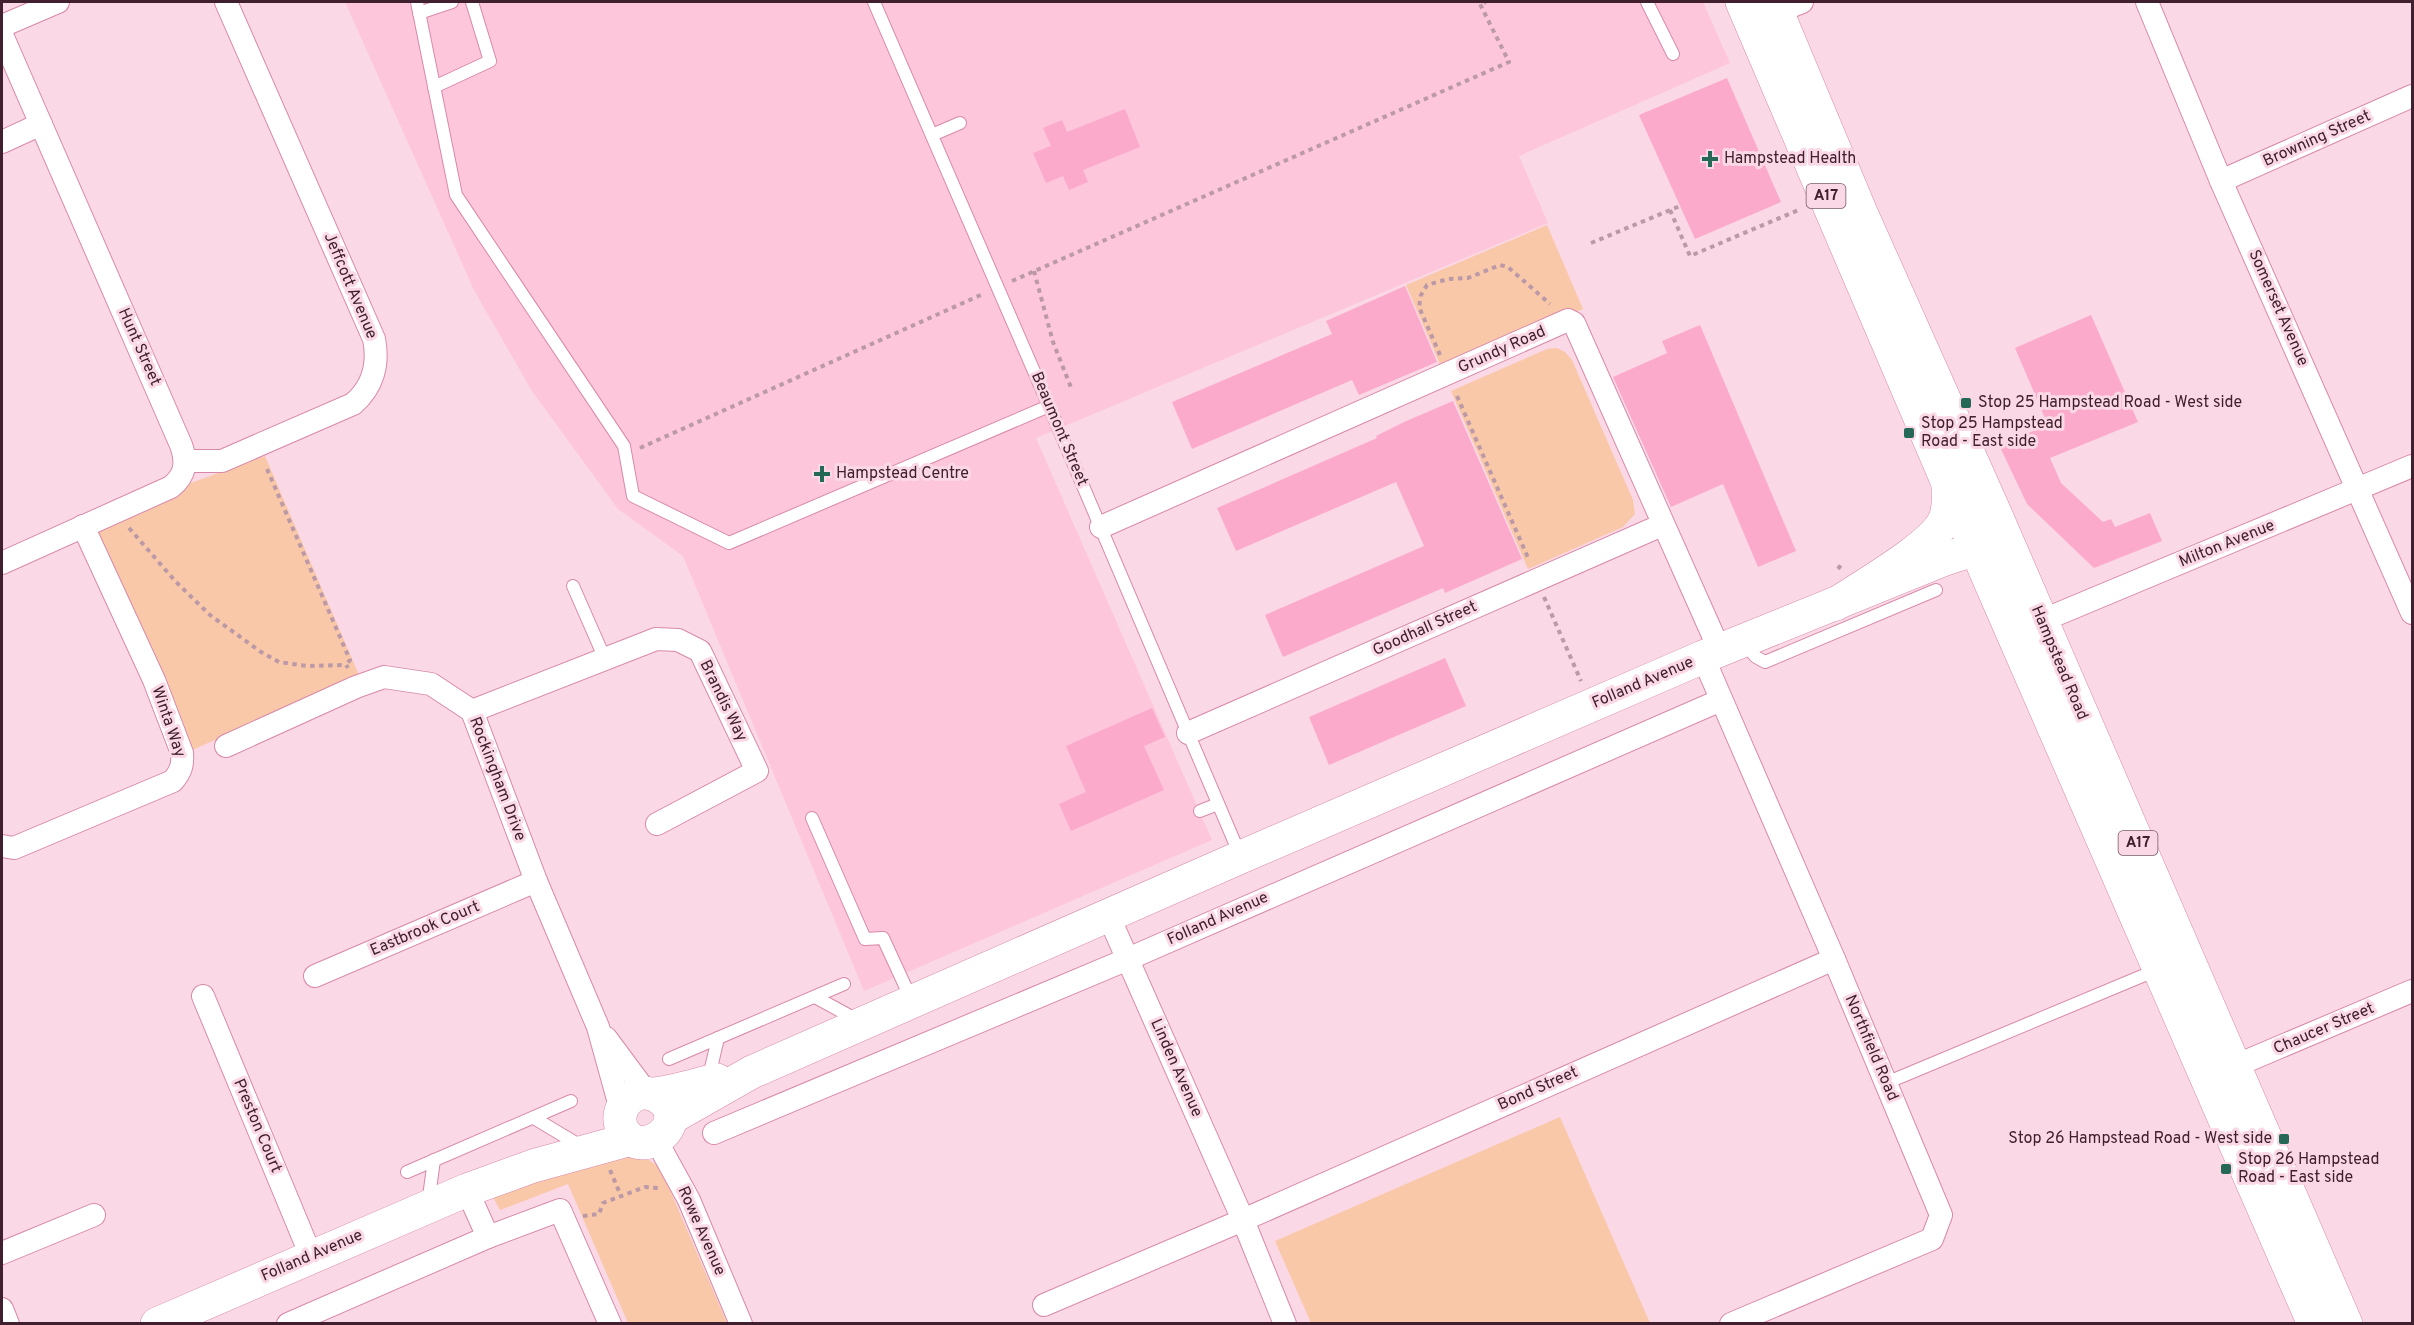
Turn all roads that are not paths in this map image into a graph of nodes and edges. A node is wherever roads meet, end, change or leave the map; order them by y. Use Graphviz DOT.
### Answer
graph roads {
  1 [pos="58,2"];
  2 [pos="226,2"];
  3 [pos="452,2"];
  4 [pos="472,2"];
  5 [pos="874,2"];
  6 [pos="1647,2"];
  7 [pos="2147,2"];
  8 [pos="418,7"];
  9 [pos="1769,8"];
  10 [pos="2,26"];
  11 [pos="2,35"];
  12 [pos="1673,54"];
  13 [pos="434,87"];
  14 [pos="2412,96"];
  15 [pos="960,123"];
  16 [pos="41,124"];
  17 [pos="932,135"];
  18 [pos="2,141"];
  19 [pos="2221,181"];
  20 [pos="1049,406"];
  21 [pos="186,461"];
  22 [pos="2412,466"];
  23 [pos="1948,482"];
  24 [pos="2359,489"];
  25 [pos="1662,525"];
  26 [pos="83,526"];
  27 [pos="1101,527"];
  28 [pos="1991,544"];
  29 [pos="2,563"];
  30 [pos="573,586"];
  31 [pos="1936,590"];
  32 [pos="1852,606"];
  33 [pos="2412,613"];
  34 [pos="2041,621"];
  35 [pos="1722,650"];
  36 [pos="605,659"];
  37 [pos="1720,700"];
  38 [pos="472,711"];
  39 [pos="1188,733"];
  40 [pos="226,746"];
  41 [pos="1218,804"];
  42 [pos="1200,812"];
  43 [pos="812,818"];
  44 [pos="657,824"];
  45 [pos="2,846"];
  46 [pos="1241,857"];
  47 [pos="536,881"];
  48 [pos="1109,917"];
  49 [pos="1128,959"];
  50 [pos="1834,959"];
  51 [pos="2160,969"];
  52 [pos="315,976"];
  53 [pos="844,984"];
  54 [pos="2412,991"];
  55 [pos="203,996"];
  56 [pos="815,997"];
  57 [pos="913,1002"];
  58 [pos="863,1023"];
  59 [pos="718,1038"];
  60 [pos="669,1059"];
  61 [pos="752,1072"];
  62 [pos="2221,1072"];
  63 [pos="708,1082"];
  64 [pos="1886,1083"];
  65 [pos="571,1101"];
  66 [pos="643,1116"];
  67 [pos="534,1118"];
  68 [pos="714,1133"];
  69 [pos="574,1142"];
  70 [pos="434,1160"];
  71 [pos="533,1166"];
  72 [pos="406,1172"];
  73 [pos="467,1190"];
  74 [pos="428,1208"];
  75 [pos="94,1215"];
  76 [pos="1243,1220"];
  77 [pos="488,1237"];
  78 [pos="2,1253"];
  79 [pos="311,1256"];
  80 [pos="1044,1305"];
  81 [pos="2,1309"];
  82 [pos="8,1323"];
  83 [pos="157,1323"];
  84 [pos="288,1323"];
  85 [pos="610,1323"];
  86 [pos="741,1323"];
  87 [pos="1285,1323"];
  88 [pos="1731,1323"];
  89 [pos="2314,1323"];
  90 [pos="2346,1323"];
  1 -- 10 [label="street"];
  2 -- 21 [label="street, Jeffcott Avenue"];
  3 -- 8 [label="lane"];
  4 -- 13 [label="lane"];
  5 -- 17 [label="lane, Beaumont Street"];
  6 -- 12 [label="lane"];
  7 -- 19 [label="street, Somerset Avenue"];
  8 -- 13 [label="lane"];
  9 -- 23 [label="main road, Hampstead Road / A17"];
  9 -- 28 [label="main road, Hampstead Road / A17"];
  11 -- 16 [label="street, Hunt Street"];
  13 -- 20 [label="lane"];
  14 -- 19 [label="street, Browning Street"];
  15 -- 17 [label="lane"];
  16 -- 18 [label="street"];
  16 -- 21 [label="street, Hunt Street"];
  17 -- 20 [label="lane, Beaumont Street"];
  19 -- 24 [label="street, Somerset Avenue"];
  20 -- 27 [label="lane, Beaumont Street"];
  21 -- 26 [label="street"];
  22 -- 24 [label="street, Milton Avenue"];
  23 -- 28 [label="main road, Hampstead Road / A17"];
  23 -- 32 [label="main road"];
  24 -- 33 [label="street, Somerset Avenue"];
  24 -- 34 [label="street, Milton Avenue"];
  25 -- 27 [label="street, Grundy Road"];
  25 -- 35 [label="street, Grundy Road"];
  25 -- 39 [label="street, Goodhall Street"];
  26 -- 29 [label="street"];
  26 -- 45 [label="street, Winta Way"];
  27 -- 39 [label="lane, Beaumont Street"];
  28 -- 32 [label="main road, Folland Avenue"];
  28 -- 34 [label="main road, Hampstead Road / A17"];
  28 -- 51 [label="main road, Hampstead Road / A17"];
  30 -- 36 [label="lane"];
  31 -- 32 [label="lane, Folland Avenue"];
  32 -- 35 [label="main road, Folland Avenue"];
  34 -- 62 [label="main road, Hampstead Road / A17"];
  35 -- 37 [label="street, Northfield Road"];
  35 -- 46 [label="main road, Folland Avenue"];
  36 -- 38 [label="street, Brandis Way"];
  36 -- 44 [label="street, Brandis Way"];
  37 -- 49 [label="street, Folland Avenue"];
  37 -- 50 [label="street, Northfield Road"];
  38 -- 40 [label="street, Rockingham Drive"];
  38 -- 47 [label="street, Rockingham Drive"];
  39 -- 41 [label="lane, Beaumont Street"];
  41 -- 42 [label="lane"];
  41 -- 46 [label="lane, Beaumont Street"];
  43 -- 57 [label="lane"];
  46 -- 48 [label="main road, Folland Avenue"];
  47 -- 52 [label="street, Eastbrook Court"];
  47 -- 66 [label="street, Rockingham Drive"];
  48 -- 49 [label="street, Linden Avenue"];
  48 -- 57 [label="main road, Folland Avenue"];
  49 -- 68 [label="street, Folland Avenue"];
  49 -- 76 [label="street, Linden Avenue"];
  50 -- 64 [label="street, Northfield Road"];
  50 -- 76 [label="street, Bond Street"];
  51 -- 62 [label="main road, Hampstead Road / A17"];
  51 -- 64 [label="lane"];
  53 -- 56 [label="lane"];
  54 -- 62 [label="street, Chaucer Street"];
  55 -- 79 [label="street, Preston Court"];
  56 -- 58 [label="lane"];
  56 -- 59 [label="lane"];
  57 -- 58 [label="main road, Folland Avenue"];
  58 -- 61 [label="main road, Folland Avenue"];
  59 -- 60 [label="lane"];
  59 -- 63 [label="lane"];
  61 -- 63 [label="main road, Folland Avenue"];
  61 -- 66 [label="main road, Folland Avenue"];
  62 -- 89 [label="main road, Hampstead Road / A17"];
  62 -- 90 [label="main road, Hampstead Road / A17"];
  63 -- 66 [label="main road, Folland Avenue"];
  64 -- 88 [label="street, Northfield Road"];
  65 -- 67 [label="lane"];
  66 -- 69 [label="main road, Folland Avenue"];
  66 -- 71 [label="main road, Folland Avenue"];
  66 -- 86 [label="street, Rowe Avenue"];
  67 -- 69 [label="lane"];
  67 -- 70 [label="lane"];
  69 -- 71 [label="main road, Folland Avenue"];
  70 -- 72 [label="lane"];
  70 -- 74 [label="lane"];
  71 -- 73 [label="main road, Folland Avenue"];
  73 -- 74 [label="main road, Folland Avenue"];
  73 -- 77 [label="street"];
  74 -- 79 [label="main road, Folland Avenue"];
  75 -- 78 [label="street"];
  76 -- 80 [label="street"];
  76 -- 87 [label="street, Linden Avenue"];
  77 -- 84 [label="street"];
  77 -- 85 [label="street"];
  79 -- 83 [label="main road, Folland Avenue"];
  81 -- 82 [label="street"];
}
